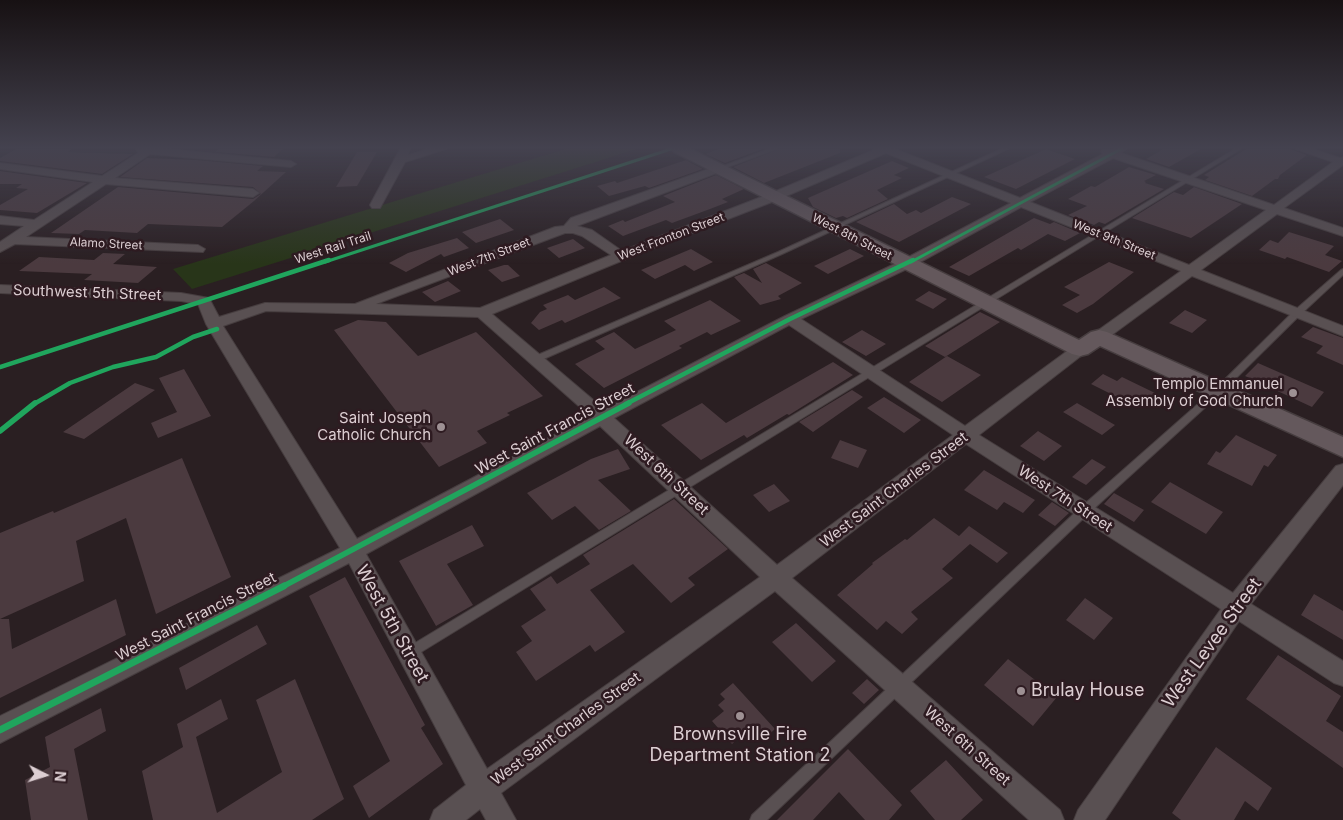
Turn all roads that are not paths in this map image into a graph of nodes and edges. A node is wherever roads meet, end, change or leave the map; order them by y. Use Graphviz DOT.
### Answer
graph roads {
  1 [pos="93,187"];
  2 [pos="194,187"];
  3 [pos="386,187"];
  4 [pos="668,187"];
  5 [pos="754,187"];
  6 [pos="796,187"];
  7 [pos="923,187"];
  8 [pos="981,187"];
  9 [pos="1048,187"];
  10 [pos="1178,187"];
  11 [pos="1212,187"];
  12 [pos="1304,187"];
  13 [pos="253,192"];
  14 [pos="773,197"];
  15 [pos="1021,203"];
  16 [pos="376,205"];
  17 [pos="1274,208"];
  18 [pos="0,220"];
  19 [pos="37,224"];
  20 [pos="834,228"];
  21 [pos="567,230"];
  22 [pos="1343,232"];
  23 [pos="1101,235"];
  24 [pos="14,240"];
  25 [pos="0,248"];
  26 [pos="198,249"];
  27 [pos="620,256"];
  28 [pos="906,264"];
  29 [pos="1190,270"];
  30 [pos="1343,271"];
  31 [pos="0,289"];
  32 [pos="204,300"];
  33 [pos="985,303"];
  34 [pos="354,308"];
  35 [pos="1297,312"];
  36 [pos="482,313"];
  37 [pos="790,319"];
  38 [pos="214,324"];
  39 [pos="1343,331"];
  40 [pos="1090,343"];
  41 [pos="536,359"];
  42 [pos="871,372"];
  43 [pos="1218,391"];
  44 [pos="602,417"];
  45 [pos="966,436"];
  46 [pos="1343,448"];
  47 [pos="1343,471"];
  48 [pos="680,489"];
  49 [pos="1084,511"];
  50 [pos="353,551"];
  51 [pos="776,578"];
  52 [pos="1235,608"];
  53 [pos="409,654"];
  54 [pos="1343,676"];
  55 [pos="898,685"];
  56 [pos="0,730"];
  57 [pos="483,789"];
  58 [pos="444,820"];
  59 [pos="502,820"];
  60 [pos="756,820"];
  61 [pos="1050,820"];
  62 [pos="1088,820"];
  1 -- 19 [label="street"];
  2 -- 13 [label="street"];
  3 -- 16 [label="street"];
  4 -- 21 [label="street"];
  5 -- 14 [label="street, West 8th Street"];
  6 -- 14 [label="street, West Fronton Street"];
  7 -- 20 [label="lane"];
  8 -- 15 [label="street, West 9th Street"];
  9 -- 15 [label="street, West Saint Francis Street"];
  10 -- 23 [label="lane"];
  11 -- 17 [label="street"];
  12 -- 17 [label="street, West Saint Charles Street"];
  14 -- 20 [label="street, West 8th Street"];
  14 -- 27 [label="street, West Fronton Street"];
  15 -- 23 [label="street, West 9th Street"];
  15 -- 28 [label="street, West Saint Francis Street"];
  17 -- 22 [label="street"];
  17 -- 29 [label="street, West Saint Charles Street"];
  18 -- 19 [label="street"];
  19 -- 24 [label="street"];
  20 -- 28 [label="street, West 8th Street"];
  20 -- 41 [label="lane"];
  21 -- 27 [label="street, West 7th Street"];
  21 -- 34 [label="street, West 7th Street"];
  23 -- 29 [label="street, West 9th Street"];
  23 -- 33 [label="lane"];
  24 -- 25 [label="street"];
  24 -- 26 [label="street, Alamo Street"];
  27 -- 36 [label="street, West Fronton Street"];
  28 -- 33 [label="street, West 8th Street"];
  28 -- 37 [label="street, West Saint Francis Street"];
  29 -- 35 [label="street, West 9th Street"];
  29 -- 40 [label="street, West Saint Charles Street"];
  30 -- 35 [label="lane"];
  31 -- 32 [label="street, Southwest 5th Street"];
  32 -- 38 [label="street, West 5th Street"];
  33 -- 40 [label="street, West 8th Street"];
  33 -- 42 [label="lane"];
  34 -- 36 [label="street"];
  34 -- 38 [label="street"];
  35 -- 39 [label="street, West 9th Street"];
  35 -- 43 [label="lane"];
  36 -- 41 [label="street, West 6th Street"];
  37 -- 42 [label="street, West 7th Street"];
  37 -- 44 [label="street, West Saint Francis Street"];
  38 -- 50 [label="street, West 5th Street"];
  40 -- 43 [label="street, West 8th Street"];
  40 -- 45 [label="street, West Saint Charles Street"];
  41 -- 44 [label="street, West 6th Street"];
  42 -- 45 [label="street, West 7th Street"];
  42 -- 48 [label="lane"];
  43 -- 46 [label="street, West 8th Street"];
  43 -- 49 [label="lane"];
  44 -- 48 [label="street, West 6th Street"];
  44 -- 50 [label="street, West Saint Francis Street"];
  45 -- 49 [label="street, West 7th Street"];
  45 -- 51 [label="street, West Saint Charles Street"];
  47 -- 52 [label="street, West Levee Street"];
  48 -- 51 [label="street, West 6th Street"];
  48 -- 53 [label="lane"];
  49 -- 52 [label="street, West 7th Street"];
  49 -- 55 [label="lane"];
  50 -- 53 [label="street, West 5th Street"];
  50 -- 56 [label="street, West Saint Francis Street"];
  51 -- 55 [label="street, West 6th Street"];
  51 -- 57 [label="street, West Saint Charles Street"];
  52 -- 54 [label="street, West 7th Street"];
  52 -- 62 [label="street, West Levee Street"];
  53 -- 57 [label="street, West 5th Street"];
  55 -- 60 [label="lane"];
  55 -- 61 [label="street, West 6th Street"];
  57 -- 58 [label="street, West Saint Charles Street"];
  57 -- 59 [label="street, West 5th Street"];
}
